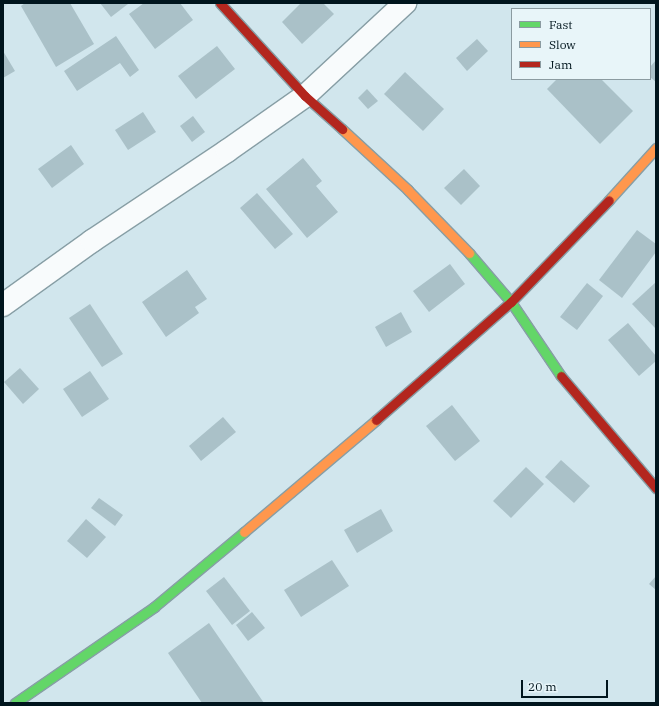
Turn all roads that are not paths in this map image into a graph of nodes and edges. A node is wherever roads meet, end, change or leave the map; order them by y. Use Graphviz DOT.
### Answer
graph roads {
  1 [pos="220,3"];
  2 [pos="405,3"];
  3 [pos="305,96"];
  4 [pos="656,148"];
  5 [pos="511,302"];
  6 [pos="3,305"];
  7 [pos="656,488"];
  8 [pos="15,703"];
  1 -- 3 [label="street"];
  2 -- 3 [label="street"];
  3 -- 5 [label="street"];
  3 -- 6 [label="street"];
  4 -- 5 [label="street"];
  5 -- 7 [label="street"];
  5 -- 8 [label="street"];
}
